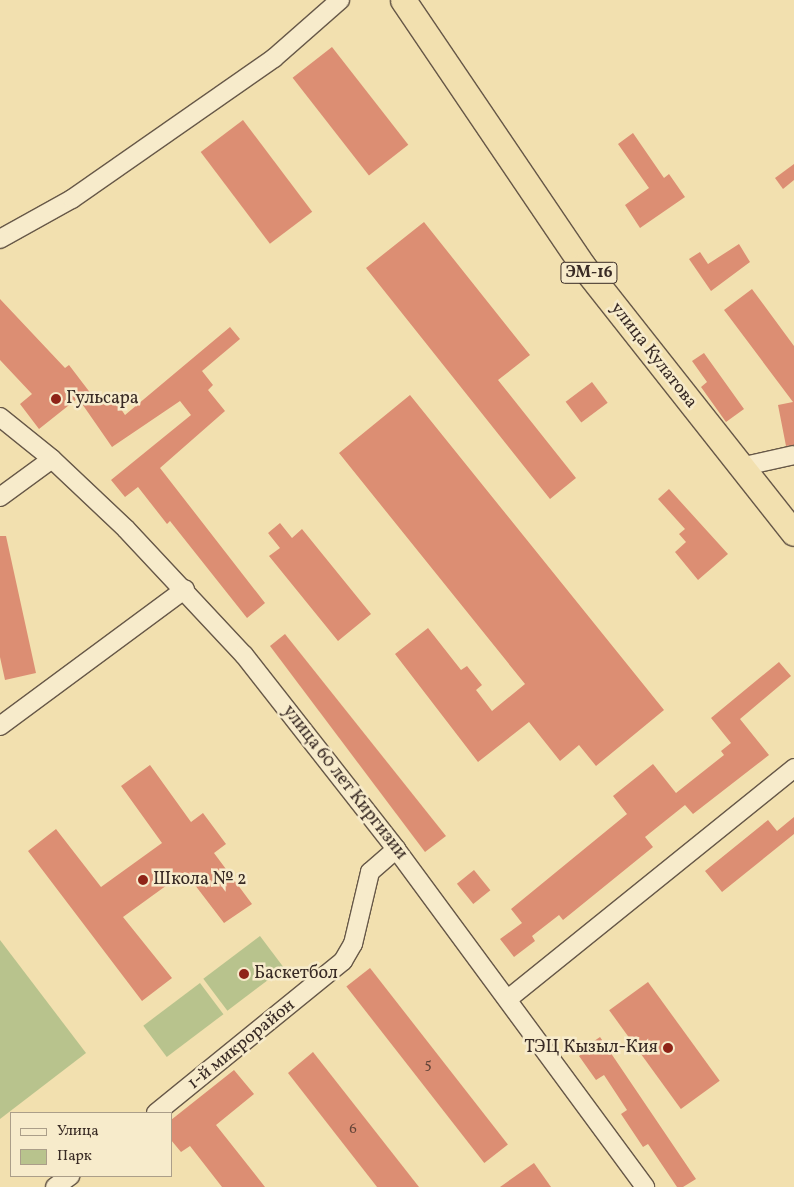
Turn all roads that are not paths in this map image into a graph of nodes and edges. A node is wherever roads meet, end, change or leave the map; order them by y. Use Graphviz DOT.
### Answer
graph roads {
  1 [pos="340,0"];
  2 [pos="402,0"];
  3 [pos="0,239"];
  4 [pos="0,418"];
  5 [pos="794,455"];
  6 [pos="52,460"];
  7 [pos="740,467"];
  8 [pos="0,497"];
  9 [pos="794,533"];
  10 [pos="185,588"];
  11 [pos="0,726"];
  12 [pos="794,768"];
  13 [pos="396,849"];
  14 [pos="508,999"];
  15 [pos="157,1112"];
  16 [pos="69,1177"];
  17 [pos="55,1187"];
  18 [pos="645,1187"];
  1 -- 3 [label="street"];
  2 -- 7 [label="highway, улица Кулатова / ЭМ-16"];
  4 -- 6 [label="street, улица 60 лет Киргизии"];
  5 -- 7 [label="street"];
  6 -- 8 [label="street"];
  6 -- 10 [label="street, улица 60 лет Киргизии"];
  7 -- 9 [label="highway, улица Кулатова / ЭМ-16"];
  10 -- 11 [label="street"];
  10 -- 13 [label="street, улица 60 лет Киргизии"];
  12 -- 14 [label="street"];
  13 -- 14 [label="street, улица 60 лет Киргизии"];
  13 -- 15 [label="street, 1-й микрорайон"];
  14 -- 18 [label="street, улица 60 лет Киргизии"];
  16 -- 17 [label="street"];
}
